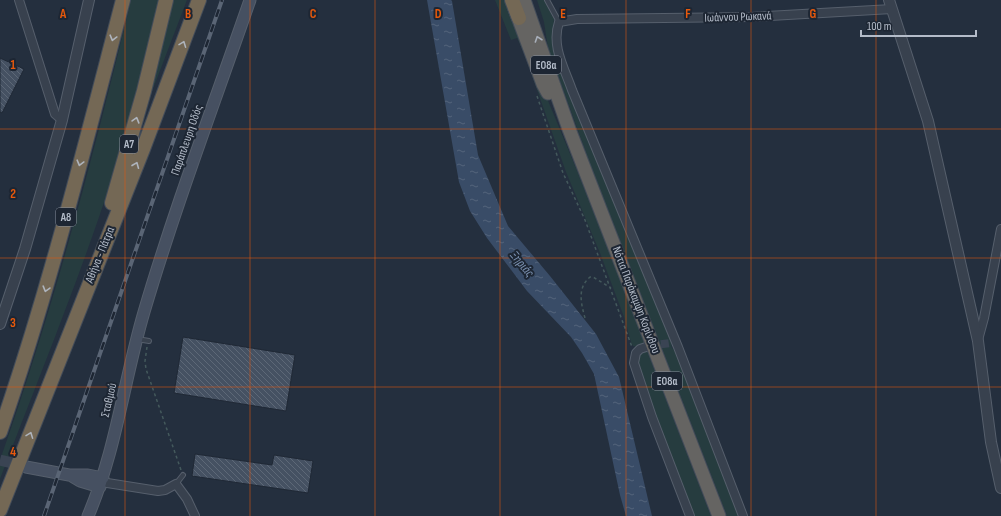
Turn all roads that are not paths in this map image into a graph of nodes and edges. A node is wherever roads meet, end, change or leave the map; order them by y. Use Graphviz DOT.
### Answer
graph roads {
  1 [pos="19,0"];
  2 [pos="89,0"];
  3 [pos="123,0"];
  4 [pos="166,0"];
  5 [pos="200,0"];
  6 [pos="250,0"];
  7 [pos="511,0"];
  8 [pos="524,0"];
  9 [pos="547,0"];
  10 [pos="890,5"];
  11 [pos="519,18"];
  12 [pos="559,22"];
  13 [pos="62,120"];
  14 [pos="569,129"];
  15 [pos="1001,229"];
  16 [pos="151,288"];
  17 [pos="83,299"];
  18 [pos="0,324"];
  19 [pos="136,338"];
  20 [pos="149,341"];
  21 [pos="978,341"];
  22 [pos="646,346"];
  23 [pos="0,432"];
  24 [pos="26,466"];
  25 [pos="183,475"];
  26 [pos="101,482"];
  27 [pos="176,484"];
  28 [pos="1001,488"];
  29 [pos="0,510"];
  30 [pos="88,516"];
  31 [pos="195,516"];
  32 [pos="690,516"];
  33 [pos="719,516"];
  34 [pos="743,516"];
  1 -- 13 [label="street"];
  2 -- 13 [label="street"];
  3 -- 23 [label="highway, Α8, one-way"];
  17 -- 4 [label="highway, Α7, one-way"];
  17 -- 5 [label="highway, Αθήνα - Πάτρα, one-way"];
  6 -- 16 [label="main road, Παράπλευρη Οδός"];
  7 -- 11 [label="highway"];
  14 -- 8 [label="highway, Νότια Παράκαμψη Κορίνθου / ΕΟ8α, one-way"];
  9 -- 12 [label="lane"];
  10 -- 12 [label="street, Ιωάννου Ρωκανά"];
  10 -- 21 [label="street"];
  11 -- 14 [label="highway, Νότια Παράκαμψη Κορίνθου / ΕΟ8α"];
  12 -- 34 [label="street"];
  13 -- 18 [label="street"];
  14 -- 33 [label="highway, Νότια Παράκαμψη Κορίνθου / ΕΟ8α"];
  15 -- 21 [label="street"];
  16 -- 19 [label="main road, Σταθμού"];
  29 -- 17 [label="highway, Αθήνα - Πάτρα, one-way"];
  19 -- 20 [label="lane"];
  19 -- 26 [label="main road, Σταθμού"];
  21 -- 28 [label="street"];
  22 -- 32 [label="street"];
  24 -- 26 [label="main road"];
  25 -- 27 [label="lane"];
  26 -- 27 [label="street"];
  26 -- 30 [label="main road, Σταθμού"];
  27 -- 31 [label="street"];
}
